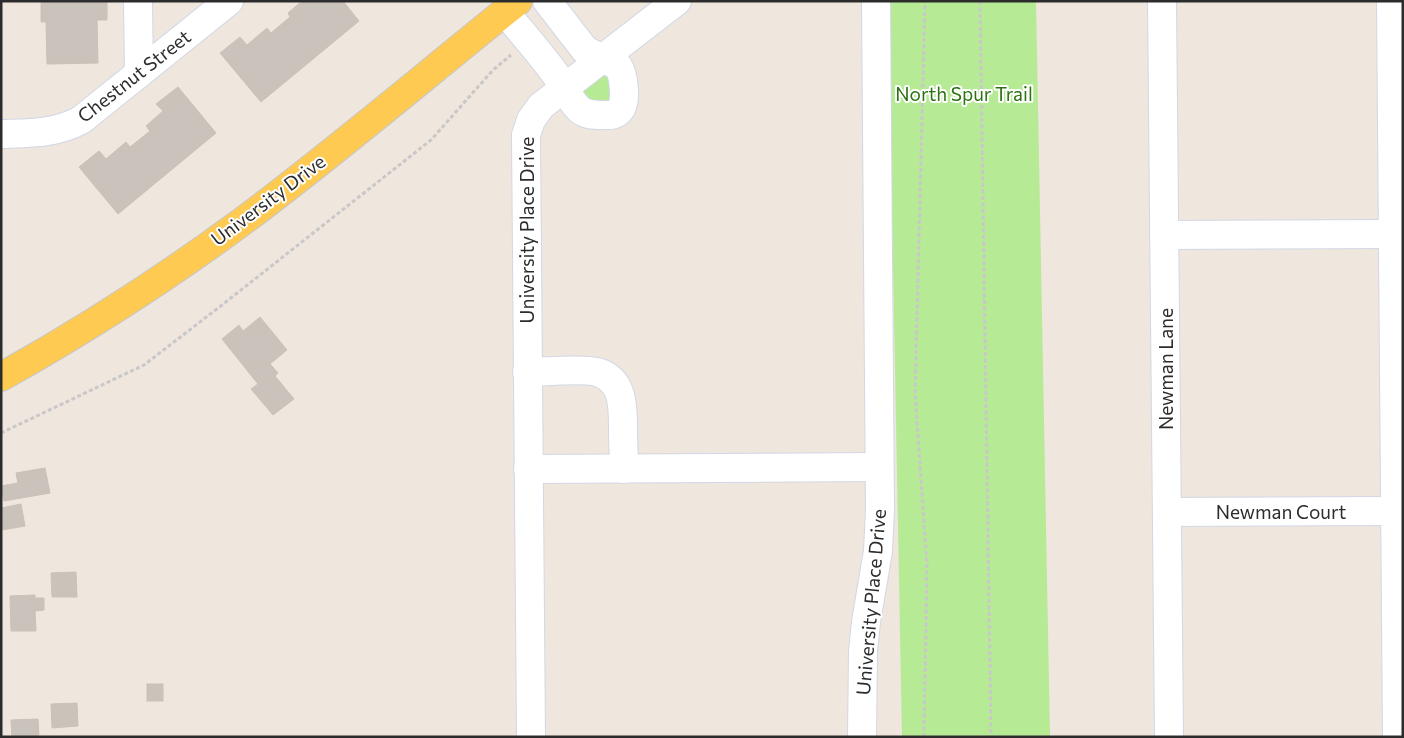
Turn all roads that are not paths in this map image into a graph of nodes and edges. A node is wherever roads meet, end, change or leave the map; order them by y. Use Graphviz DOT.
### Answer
graph roads {
  1 [pos="138,1"];
  2 [pos="230,1"];
  3 [pos="546,1"];
  4 [pos="677,1"];
  5 [pos="876,1"];
  6 [pos="1162,1"];
  7 [pos="1391,1"];
  8 [pos="512,6"];
  9 [pos="604,59"];
  10 [pos="139,74"];
  11 [pos="565,88"];
  12 [pos="1,134"];
  13 [pos="1393,234"];
  14 [pos="1164,235"];
  15 [pos="527,372"];
  16 [pos="1,377"];
  17 [pos="879,467"];
  18 [pos="528,469"];
  19 [pos="624,469"];
  20 [pos="1395,511"];
  21 [pos="1167,512"];
  22 [pos="531,737"];
  23 [pos="862,737"];
  24 [pos="1169,737"];
  25 [pos="1397,737"];
  1 -- 10 [label="street"];
  2 -- 10 [label="street, Chestnut Street"];
  3 -- 9 [label="street"];
  4 -- 9 [label="street, University Place Drive"];
  5 -- 17 [label="street, University Place Drive"];
  6 -- 14 [label="street, Newman Lane"];
  7 -- 13 [label="street"];
  8 -- 11 [label="street"];
  8 -- 16 [label="main road, University Drive"];
  9 -- 11 [label="street, University Place Drive"];
  9 -- 11 [label="street"];
  10 -- 12 [label="street, Chestnut Street"];
  11 -- 15 [label="street, University Place Drive"];
  13 -- 14 [label="street"];
  13 -- 20 [label="street"];
  14 -- 21 [label="street, Newman Lane"];
  15 -- 18 [label="street, University Place Drive"];
  15 -- 19 [label="street"];
  17 -- 19 [label="street"];
  17 -- 23 [label="street, University Place Drive"];
  18 -- 19 [label="street"];
  18 -- 22 [label="street, University Place Drive"];
  20 -- 21 [label="street, Newman Court"];
  20 -- 25 [label="street"];
  21 -- 24 [label="street, Newman Lane"];
}
